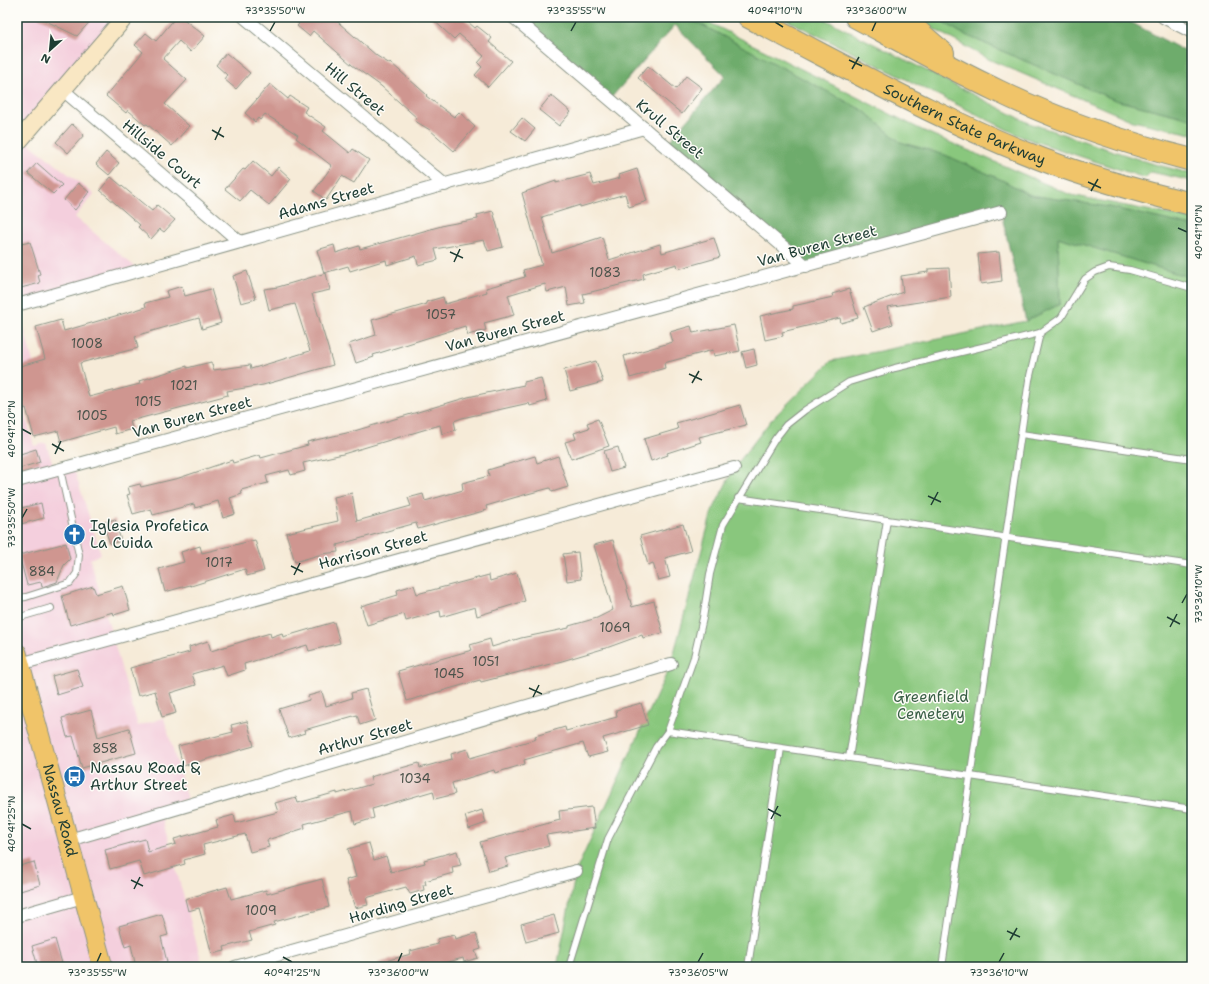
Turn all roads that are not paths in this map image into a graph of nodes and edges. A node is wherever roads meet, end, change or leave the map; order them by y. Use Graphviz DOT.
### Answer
graph roads {
  1 [pos="126,17"];
  2 [pos="244,17"];
  3 [pos="513,17"];
  4 [pos="749,17"];
  5 [pos="856,17"];
  6 [pos="894,17"];
  7 [pos="1163,17"];
  8 [pos="1192,32"];
  9 [pos="975,80"];
  10 [pos="63,90"];
  11 [pos="644,128"];
  12 [pos="17,143"];
  13 [pos="1192,160"];
  14 [pos="445,185"];
  15 [pos="1192,204"];
  16 [pos="1001,212"];
  17 [pos="240,242"];
  18 [pos="806,266"];
  19 [pos="1192,288"];
  20 [pos="17,305"];
  21 [pos="1040,333"];
  22 [pos="1021,434"];
  23 [pos="1192,459"];
  24 [pos="734,468"];
  25 [pos="60,469"];
  26 [pos="17,481"];
  27 [pos="738,498"];
  28 [pos="887,520"];
  29 [pos="1006,538"];
  30 [pos="1192,565"];
  31 [pos="17,598"];
  32 [pos="51,608"];
  33 [pos="17,618"];
  34 [pos="19,658"];
  35 [pos="671,664"];
  36 [pos="668,731"];
  37 [pos="781,748"];
  38 [pos="849,758"];
  39 [pos="970,776"];
  40 [pos="1192,809"];
  41 [pos="69,840"];
  42 [pos="576,871"];
  43 [pos="83,897"];
  44 [pos="17,916"];
  45 [pos="103,967"];
  46 [pos="235,967"];
  47 [pos="569,967"];
  48 [pos="748,967"];
  49 [pos="942,967"];
  1 -- 10 [label="main road"];
  2 -- 14 [label="street, Hill Street"];
  3 -- 11 [label="street, Krull Street"];
  4 -- 15 [label="highway, Southern State Parkway"];
  5 -- 9 [label="highway"];
  6 -- 9 [label="highway"];
  7 -- 8 [label="street"];
  9 -- 13 [label="highway"];
  10 -- 12 [label="main road"];
  10 -- 17 [label="street, Hillside Court"];
  11 -- 14 [label="street, Adams Street"];
  11 -- 18 [label="street, Krull Street"];
  14 -- 17 [label="street, Adams Street"];
  16 -- 18 [label="street, Van Buren Street"];
  17 -- 20 [label="street, Adams Street"];
  18 -- 25 [label="street, Van Buren Street"];
  19 -- 21 [label="lane"];
  21 -- 22 [label="lane"];
  21 -- 27 [label="lane"];
  22 -- 23 [label="lane"];
  22 -- 29 [label="lane"];
  24 -- 34 [label="street, Harrison Street"];
  25 -- 26 [label="street, Van Buren Street"];
  25 -- 31 [label="lane"];
  27 -- 28 [label="lane"];
  27 -- 36 [label="lane"];
  28 -- 29 [label="lane"];
  28 -- 38 [label="lane"];
  29 -- 30 [label="lane"];
  29 -- 39 [label="lane"];
  32 -- 33 [label="lane"];
  34 -- 41 [label="main road, Nassau Road"];
  35 -- 41 [label="street, Arthur Street"];
  36 -- 37 [label="lane"];
  36 -- 47 [label="lane"];
  37 -- 38 [label="lane"];
  37 -- 48 [label="lane"];
  38 -- 39 [label="lane"];
  39 -- 40 [label="lane"];
  39 -- 49 [label="lane"];
  41 -- 43 [label="main road, Nassau Road"];
  42 -- 46 [label="street, Harding Street"];
  43 -- 44 [label="street"];
  43 -- 45 [label="main road, Nassau Road"];
}
